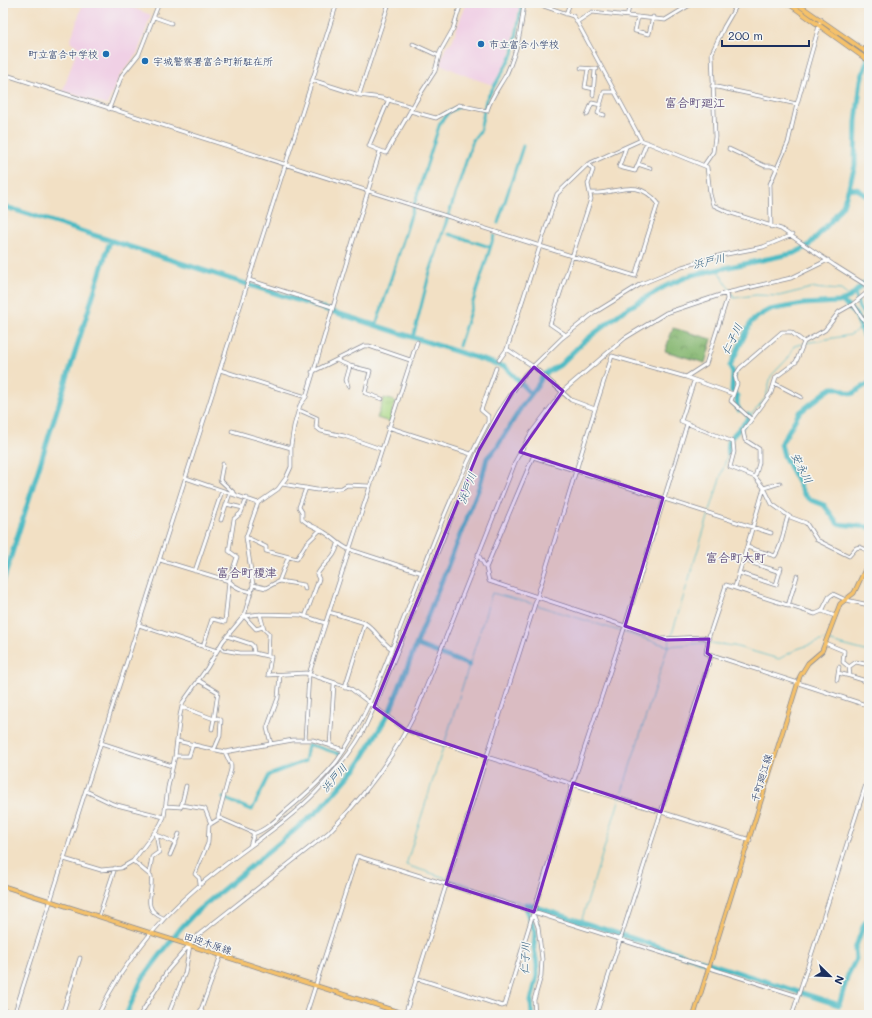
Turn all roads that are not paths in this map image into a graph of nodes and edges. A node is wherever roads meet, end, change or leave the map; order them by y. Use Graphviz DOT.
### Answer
graph roads {
  1 [pos="159,3"];
  2 [pos="337,3"];
  3 [pos="389,3"];
  4 [pos="461,3"];
  5 [pos="524,3"];
  6 [pos="536,3"];
  7 [pos="570,3"];
  8 [pos="630,3"];
  9 [pos="693,3"];
  10 [pos="738,3"];
  11 [pos="788,3"];
  12 [pos="796,3"];
  13 [pos="566,14"];
  14 [pos="627,16"];
  15 [pos="154,17"];
  16 [pos="638,17"];
  17 [pos="653,17"];
  18 [pos="821,19"];
  19 [pos="577,22"];
  20 [pos="171,23"];
  21 [pos="819,25"];
  22 [pos="413,44"];
  23 [pos="869,54"];
  24 [pos="439,56"];
  25 [pos="869,61"];
  26 [pos="600,67"];
  27 [pos="581,68"];
  28 [pos="588,69"];
  29 [pos="595,70"];
  30 [pos="3,74"];
  31 [pos="312,80"];
  32 [pos="712,86"];
  33 [pos="594,89"];
  34 [pos="614,92"];
  35 [pos="360,95"];
  36 [pos="593,95"];
  37 [pos="389,99"];
  38 [pos="797,104"];
  39 [pos="601,105"];
  40 [pos="412,107"];
  41 [pos="109,109"];
  42 [pos="410,111"];
  43 [pos="587,115"];
  44 [pos="604,116"];
  45 [pos="641,140"];
  46 [pos="647,142"];
  47 [pos="626,147"];
  48 [pos="729,149"];
  49 [pos="380,151"];
  50 [pos="286,164"];
  51 [pos="588,164"];
  52 [pos="638,164"];
  53 [pos="704,164"];
  54 [pos="650,168"];
  55 [pos="777,168"];
  56 [pos="369,191"];
  57 [pos="590,193"];
  58 [pos="770,227"];
  59 [pos="792,235"];
  60 [pos="540,246"];
  61 [pos="572,256"];
  62 [pos="828,260"];
  63 [pos="248,281"];
  64 [pos="869,287"];
  65 [pos="869,292"];
  66 [pos="726,293"];
  67 [pos="853,304"];
  68 [pos="332,308"];
  69 [pos="869,328"];
  70 [pos="566,335"];
  71 [pos="417,342"];
  72 [pos="804,342"];
  73 [pos="507,349"];
  74 [pos="336,360"];
  75 [pos="410,360"];
  76 [pos="499,360"];
  77 [pos="350,366"];
  78 [pos="534,367"];
  79 [pos="496,368"];
  80 [pos="220,370"];
  81 [pos="312,372"];
  82 [pos="686,377"];
  83 [pos="694,381"];
  84 [pos="774,382"];
  85 [pos="348,386"];
  86 [pos="563,392"];
  87 [pos="733,394"];
  88 [pos="306,397"];
  89 [pos="801,397"];
  90 [pos="382,399"];
  91 [pos="595,409"];
  92 [pos="299,410"];
  93 [pos="751,419"];
  94 [pos="687,424"];
  95 [pos="388,427"];
  96 [pos="232,431"];
  97 [pos="291,448"];
  98 [pos="381,449"];
  99 [pos="471,454"];
  100 [pos="223,464"];
  101 [pos="575,471"];
  102 [pos="755,477"];
  103 [pos="186,478"];
  104 [pos="780,483"];
  105 [pos="282,484"];
  106 [pos="369,486"];
  107 [pos="306,488"];
  108 [pos="764,488"];
  109 [pos="230,493"];
  110 [pos="221,494"];
  111 [pos="236,495"];
  112 [pos="247,498"];
  113 [pos="663,498"];
  114 [pos="258,503"];
  115 [pos="226,504"];
  116 [pos="243,508"];
  117 [pos="788,516"];
  118 [pos="220,520"];
  119 [pos="753,526"];
  120 [pos="320,530"];
  121 [pos="771,533"];
  122 [pos="246,537"];
  123 [pos="338,544"];
  124 [pos="747,547"];
  125 [pos="348,549"];
  126 [pos="869,551"];
  127 [pos="478,554"];
  128 [pos="288,558"];
  129 [pos="160,560"];
  130 [pos="743,560"];
  131 [pos="869,561"];
  132 [pos="486,568"];
  133 [pos="195,571"];
  134 [pos="422,573"];
  135 [pos="739,573"];
  136 [pos="797,576"];
  137 [pos="229,581"];
  138 [pos="279,581"];
  139 [pos="253,585"];
  140 [pos="735,587"];
  141 [pos="305,589"];
  142 [pos="252,592"];
  143 [pos="537,598"];
  144 [pos="846,600"];
  145 [pos="869,605"];
  146 [pos="788,606"];
  147 [pos="822,611"];
  148 [pos="329,612"];
  149 [pos="260,614"];
  150 [pos="244,616"];
  151 [pos="835,616"];
  152 [pos="305,617"];
  153 [pos="326,623"];
  154 [pos="365,623"];
  155 [pos="139,625"];
  156 [pos="263,627"];
  157 [pos="625,627"];
  158 [pos="227,636"];
  159 [pos="709,639"];
  160 [pos="825,643"];
  161 [pos="203,646"];
  162 [pos="220,646"];
  163 [pos="392,649"];
  164 [pos="217,651"];
  165 [pos="254,653"];
  166 [pos="711,656"];
  167 [pos="271,658"];
  168 [pos="869,665"];
  169 [pos="849,667"];
  170 [pos="840,668"];
  171 [pos="838,673"];
  172 [pos="309,674"];
  173 [pos="280,675"];
  174 [pos="850,676"];
  175 [pos="198,680"];
  176 [pos="837,680"];
  177 [pos="869,682"];
  178 [pos="798,683"];
  179 [pos="334,684"];
  180 [pos="345,687"];
  181 [pos="369,703"];
  182 [pos="869,706"];
  183 [pos="182,707"];
  184 [pos="374,707"];
  185 [pos="214,718"];
  186 [pos="212,729"];
  187 [pos="406,730"];
  188 [pos="305,740"];
  189 [pos="177,741"];
  190 [pos="101,743"];
  191 [pos="192,744"];
  192 [pos="271,744"];
  193 [pos="330,746"];
  194 [pos="214,750"];
  195 [pos="344,750"];
  196 [pos="225,752"];
  197 [pos="175,756"];
  198 [pos="486,757"];
  199 [pos="172,766"];
  200 [pos="869,775"];
  201 [pos="573,783"];
  202 [pos="186,786"];
  203 [pos="86,791"];
  204 [pos="864,793"];
  205 [pos="869,794"];
  206 [pos="182,805"];
  207 [pos="166,806"];
  208 [pos="661,812"];
  209 [pos="164,817"];
  210 [pos="220,818"];
  211 [pos="211,824"];
  212 [pos="157,833"];
  213 [pos="179,834"];
  214 [pos="253,834"];
  215 [pos="750,840"];
  216 [pos="176,843"];
  217 [pos="250,846"];
  218 [pos="170,855"];
  219 [pos="64,858"];
  220 [pos="133,861"];
  221 [pos="115,868"];
  222 [pos="149,874"];
  223 [pos="446,883"];
  224 [pos="200,884"];
  225 [pos="3,886"];
  226 [pos="51,900"];
  227 [pos="534,913"];
  228 [pos="99,916"];
  229 [pos="163,918"];
  230 [pos="150,933"];
  231 [pos="620,940"];
  232 [pos="190,945"];
  233 [pos="221,955"];
  234 [pos="80,958"];
  235 [pos="709,968"];
  236 [pos="416,978"];
  237 [pos="316,985"];
  238 [pos="798,996"];
  239 [pos="3,1010"];
  240 [pos="202,1011"];
  241 [pos="15,1014"];
  242 [pos="19,1015"];
  243 [pos="62,1015"];
  244 [pos="98,1015"];
  245 [pos="140,1015"];
  246 [pos="168,1015"];
  247 [pos="199,1015"];
  248 [pos="206,1015"];
  249 [pos="306,1015"];
  250 [pos="406,1015"];
  251 [pos="535,1015"];
  252 [pos="596,1015"];
  253 [pos="694,1015"];
  254 [pos="792,1015"];
  1 -- 15 [label="street"];
  2 -- 31 [label="street"];
  3 -- 35 [label="street"];
  4 -- 24 [label="street"];
  5 -- 42 [label="street"];
  6 -- 13 [label="street"];
  7 -- 13 [label="street"];
  8 -- 14 [label="street"];
  9 -- 17 [label="street"];
  10 -- 32 [label="street"];
  11 -- 21 [label="highway"];
  12 -- 18 [label="highway"];
  13 -- 19 [label="street"];
  14 -- 16 [label="street"];
  14 -- 19 [label="street"];
  15 -- 20 [label="street"];
  15 -- 41 [label="street"];
  16 -- 17 [label="street"];
  16 -- 17 [label="street"];
  18 -- 21 [label="street"];
  18 -- 23 [label="highway"];
  19 -- 26 [label="street"];
  21 -- 25 [label="highway"];
  21 -- 38 [label="street"];
  22 -- 24 [label="street"];
  24 -- 40 [label="street"];
  26 -- 29 [label="street"];
  26 -- 34 [label="street"];
  27 -- 28 [label="street"];
  28 -- 29 [label="street"];
  28 -- 33 [label="street"];
  29 -- 33 [label="street"];
  30 -- 41 [label="street"];
  31 -- 35 [label="street"];
  31 -- 50 [label="street"];
  32 -- 38 [label="street"];
  32 -- 53 [label="street"];
  33 -- 36 [label="street"];
  34 -- 39 [label="street"];
  34 -- 45 [label="street"];
  35 -- 37 [label="street"];
  37 -- 40 [label="street"];
  37 -- 49 [label="street"];
  38 -- 55 [label="street"];
  39 -- 43 [label="street"];
  39 -- 44 [label="street"];
  40 -- 42 [label="street"];
  41 -- 50 [label="street"];
  42 -- 49 [label="street"];
  45 -- 46 [label="street"];
  45 -- 47 [label="street"];
  46 -- 52 [label="street"];
  46 -- 53 [label="street"];
  47 -- 51 [label="street"];
  47 -- 52 [label="street"];
  48 -- 55 [label="street"];
  49 -- 56 [label="street"];
  50 -- 56 [label="street"];
  50 -- 63 [label="street"];
  51 -- 57 [label="street"];
  51 -- 60 [label="street"];
  52 -- 54 [label="street"];
  53 -- 58 [label="street"];
  55 -- 58 [label="street"];
  56 -- 60 [label="street"];
  56 -- 68 [label="street"];
  57 -- 61 [label="street"];
  57 -- 61 [label="street"];
  58 -- 59 [label="street"];
  59 -- 62 [label="street"];
  59 -- 70 [label="street"];
  60 -- 61 [label="street"];
  60 -- 73 [label="street"];
  61 -- 70 [label="street"];
  62 -- 64 [label="street"];
  62 -- 66 [label="street"];
  63 -- 68 [label="street"];
  63 -- 80 [label="street"];
  65 -- 67 [label="street"];
  66 -- 82 [label="street"];
  66 -- 86 [label="street"];
  67 -- 69 [label="street"];
  67 -- 72 [label="street"];
  68 -- 81 [label="street"];
  70 -- 78 [label="street"];
  71 -- 75 [label="street"];
  72 -- 84 [label="street"];
  72 -- 87 [label="street"];
  73 -- 76 [label="street"];
  73 -- 78 [label="street"];
  74 -- 75 [label="street"];
  74 -- 77 [label="street"];
  74 -- 81 [label="street"];
  75 -- 95 [label="street"];
  77 -- 85 [label="street"];
  77 -- 90 [label="street"];
  78 -- 86 [label="street"];
  78 -- 184 [label="street"];
  79 -- 99 [label="street"];
  80 -- 88 [label="street"];
  80 -- 103 [label="street"];
  81 -- 88 [label="street"];
  82 -- 83 [label="street"];
  82 -- 91 [label="street"];
  83 -- 87 [label="street"];
  83 -- 94 [label="street"];
  84 -- 89 [label="street"];
  84 -- 93 [label="street"];
  86 -- 91 [label="street"];
  86 -- 127 [label="street"];
  87 -- 93 [label="street"];
  88 -- 92 [label="street"];
  91 -- 101 [label="street"];
  92 -- 97 [label="street"];
  92 -- 98 [label="street"];
  93 -- 102 [label="street"];
  94 -- 102 [label="street"];
  94 -- 113 [label="street"];
  95 -- 98 [label="street"];
  95 -- 99 [label="street"];
  96 -- 97 [label="street"];
  97 -- 105 [label="street"];
  98 -- 106 [label="street"];
  99 -- 134 [label="street"];
  100 -- 111 [label="street"];
  101 -- 113 [label="street"];
  101 -- 132 [label="street"];
  101 -- 143 [label="street"];
  102 -- 108 [label="street"];
  103 -- 109 [label="street"];
  103 -- 129 [label="street"];
  104 -- 108 [label="street"];
  105 -- 107 [label="street"];
  105 -- 114 [label="street"];
  106 -- 107 [label="street"];
  106 -- 125 [label="street"];
  107 -- 120 [label="street"];
  108 -- 117 [label="street"];
  108 -- 119 [label="street"];
  109 -- 111 [label="street"];
  109 -- 115 [label="street"];
  110 -- 133 [label="street"];
  111 -- 112 [label="street"];
  112 -- 114 [label="street"];
  112 -- 116 [label="street"];
  113 -- 119 [label="street"];
  113 -- 157 [label="street"];
  114 -- 122 [label="street"];
  115 -- 116 [label="street"];
  115 -- 118 [label="street"];
  116 -- 137 [label="street"];
  117 -- 124 [label="street"];
  117 -- 126 [label="street"];
  119 -- 121 [label="street"];
  119 -- 124 [label="street"];
  120 -- 123 [label="street"];
  120 -- 128 [label="street"];
  122 -- 128 [label="street"];
  122 -- 139 [label="street"];
  123 -- 125 [label="street"];
  123 -- 152 [label="street"];
  124 -- 130 [label="street"];
  125 -- 134 [label="street"];
  125 -- 148 [label="street"];
  127 -- 132 [label="street"];
  127 -- 187 [label="street"];
  128 -- 138 [label="street"];
  129 -- 133 [label="street"];
  129 -- 155 [label="street"];
  130 -- 135 [label="street"];
  130 -- 135 [label="street"];
  131 -- 144 [label="main road, 千町廻江線"];
  132 -- 143 [label="street"];
  133 -- 137 [label="street"];
  134 -- 163 [label="street"];
  135 -- 140 [label="street"];
  136 -- 146 [label="street"];
  137 -- 142 [label="street"];
  137 -- 161 [label="street"];
  138 -- 139 [label="street"];
  138 -- 141 [label="street"];
  139 -- 142 [label="street"];
  140 -- 146 [label="street"];
  140 -- 159 [label="street"];
  142 -- 150 [label="street"];
  143 -- 157 [label="street"];
  143 -- 198 [label="street"];
  144 -- 145 [label="street"];
  144 -- 147 [label="street"];
  144 -- 151 [label="main road, 千町廻江線"];
  146 -- 147 [label="street"];
  147 -- 151 [label="street"];
  148 -- 153 [label="street"];
  148 -- 154 [label="street"];
  149 -- 150 [label="street"];
  149 -- 152 [label="street"];
  149 -- 156 [label="street"];
  150 -- 156 [label="street"];
  150 -- 158 [label="street"];
  151 -- 160 [label="main road, 千町廻江線"];
  152 -- 153 [label="street"];
  153 -- 172 [label="street"];
  154 -- 163 [label="street"];
  154 -- 180 [label="street"];
  155 -- 161 [label="street"];
  155 -- 190 [label="street"];
  156 -- 167 [label="street"];
  157 -- 159 [label="street"];
  157 -- 201 [label="street"];
  158 -- 162 [label="street"];
  158 -- 165 [label="street"];
  159 -- 166 [label="street"];
  160 -- 169 [label="street"];
  160 -- 178 [label="main road, 千町廻江線"];
  161 -- 164 [label="street"];
  162 -- 164 [label="street"];
  162 -- 165 [label="street"];
  163 -- 181 [label="street"];
  164 -- 175 [label="street"];
  165 -- 167 [label="street"];
  166 -- 178 [label="street"];
  166 -- 208 [label="street"];
  167 -- 173 [label="street"];
  168 -- 169 [label="street"];
  169 -- 174 [label="street"];
  170 -- 171 [label="street"];
  171 -- 174 [label="street"];
  171 -- 176 [label="street"];
  172 -- 173 [label="street"];
  172 -- 179 [label="street"];
  172 -- 188 [label="street"];
  173 -- 192 [label="street"];
  174 -- 177 [label="street"];
  175 -- 183 [label="street"];
  175 -- 185 [label="street"];
  178 -- 182 [label="street"];
  178 -- 215 [label="main road, 千町廻江線"];
  179 -- 180 [label="street"];
  179 -- 193 [label="street"];
  180 -- 181 [label="street"];
  181 -- 184 [label="street"];
  181 -- 195 [label="street"];
  183 -- 185 [label="street"];
  183 -- 189 [label="street"];
  184 -- 187 [label="street"];
  184 -- 217 [label="street"];
  185 -- 186 [label="street"];
  185 -- 194 [label="street"];
  187 -- 198 [label="street"];
  187 -- 232 [label="street"];
  188 -- 192 [label="street"];
  188 -- 193 [label="street"];
  189 -- 191 [label="street"];
  189 -- 197 [label="street"];
  190 -- 199 [label="street"];
  190 -- 203 [label="street"];
  191 -- 194 [label="street"];
  191 -- 197 [label="street"];
  192 -- 196 [label="street"];
  193 -- 195 [label="street"];
  194 -- 196 [label="street"];
  195 -- 214 [label="street"];
  196 -- 210 [label="street"];
  197 -- 199 [label="street"];
  198 -- 201 [label="street"];
  198 -- 223 [label="street"];
  199 -- 207 [label="street"];
  200 -- 204 [label="street"];
  201 -- 208 [label="street"];
  201 -- 227 [label="street"];
  202 -- 206 [label="street"];
  203 -- 209 [label="street"];
  203 -- 219 [label="street"];
  204 -- 205 [label="street"];
  204 -- 238 [label="street"];
  206 -- 207 [label="street"];
  206 -- 211 [label="street"];
  207 -- 209 [label="street"];
  208 -- 215 [label="street"];
  208 -- 231 [label="street"];
  209 -- 212 [label="street"];
  210 -- 211 [label="street"];
  210 -- 214 [label="street"];
  211 -- 224 [label="street"];
  212 -- 216 [label="street"];
  212 -- 220 [label="street"];
  212 -- 222 [label="street"];
  213 -- 216 [label="street"];
  214 -- 217 [label="street"];
  215 -- 235 [label="main road, 千町廻江線"];
  216 -- 218 [label="street"];
  217 -- 224 [label="street"];
  219 -- 221 [label="street"];
  219 -- 226 [label="street"];
  220 -- 221 [label="street"];
  220 -- 222 [label="street"];
  221 -- 228 [label="street"];
  222 -- 229 [label="street"];
  223 -- 227 [label="street"];
  223 -- 236 [label="street"];
  223 -- 237 [label="street"];
  224 -- 229 [label="street"];
  225 -- 226 [label="main road, 田迎木原線"];
  226 -- 228 [label="main road, 田迎木原線"];
  226 -- 241 [label="street"];
  227 -- 231 [label="street"];
  227 -- 236 [label="street"];
  227 -- 251 [label="street"];
  228 -- 230 [label="main road, 田迎木原線"];
  229 -- 230 [label="street"];
  230 -- 232 [label="main road, 田迎木原線"];
  230 -- 244 [label="street"];
  231 -- 235 [label="street"];
  231 -- 252 [label="street"];
  232 -- 233 [label="main road, 田迎木原線"];
  232 -- 245 [label="street"];
  232 -- 246 [label="street"];
  233 -- 237 [label="main road, 田迎木原線"];
  233 -- 240 [label="street"];
  234 -- 243 [label="street"];
  235 -- 238 [label="street"];
  235 -- 253 [label="main road, 千町廻江線"];
  236 -- 250 [label="street"];
  237 -- 249 [label="street"];
  237 -- 250 [label="main road, 田迎木原線"];
  238 -- 254 [label="street"];
  239 -- 241 [label="street"];
  240 -- 247 [label="street"];
  240 -- 248 [label="street"];
  241 -- 242 [label="street"];
}
